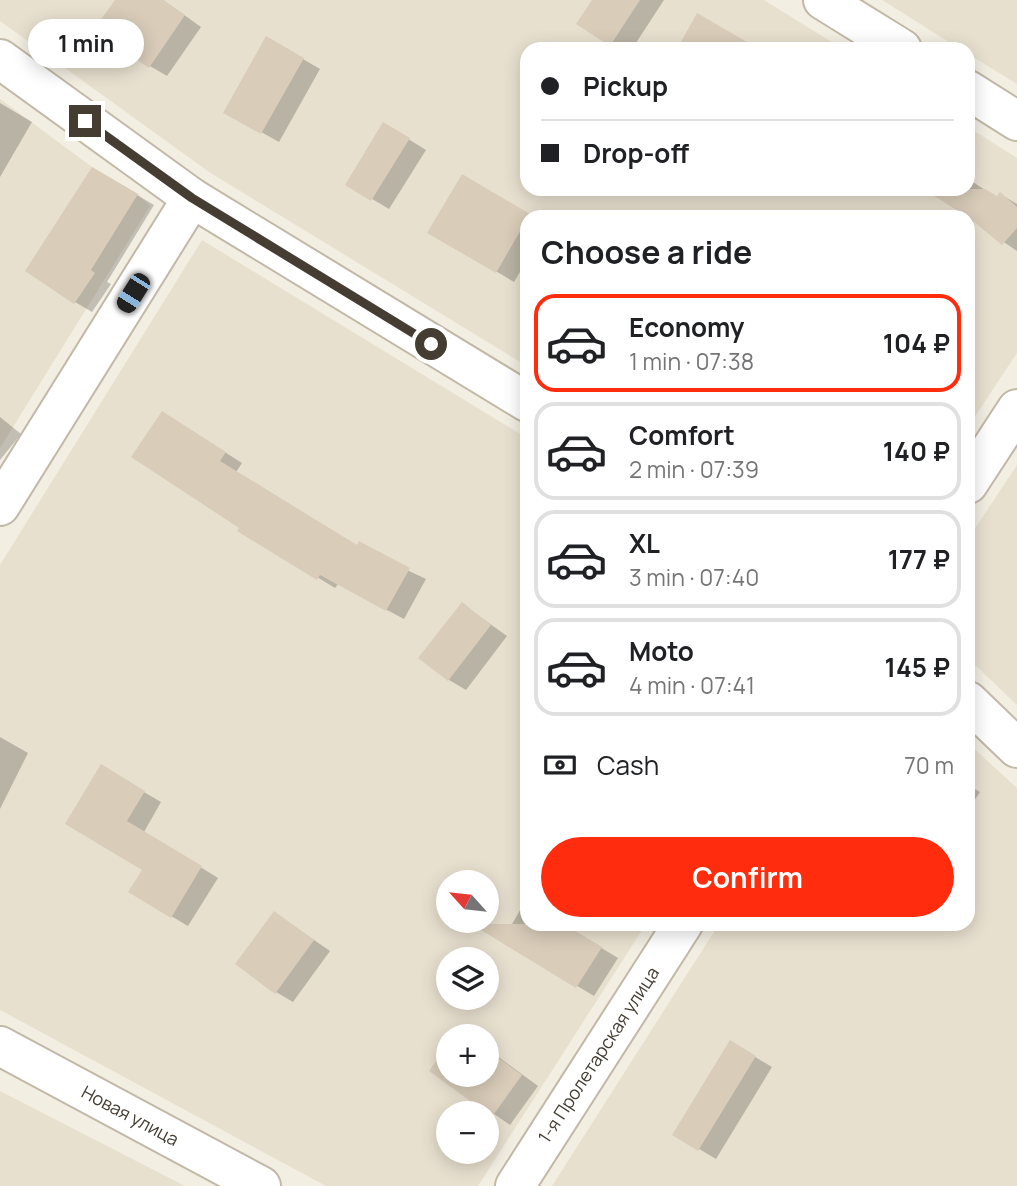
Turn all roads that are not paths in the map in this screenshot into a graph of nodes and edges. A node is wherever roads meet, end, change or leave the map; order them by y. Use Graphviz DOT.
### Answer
graph roads {
  1 [pos="823,0"];
  2 [pos="891,42"];
  3 [pos="0,59"];
  4 [pos="975,94"];
  5 [pos="1017,121"];
  6 [pos="192,198"];
  7 [pos="520,398"];
  8 [pos="1017,409"];
  9 [pos="975,473"];
  10 [pos="0,506"];
  11 [pos="975,708"];
  12 [pos="1017,748"];
  13 [pos="679,931"];
  14 [pos="0,1046"];
  15 [pos="261,1186"];
  16 [pos="515,1186"];
  1 -- 2 [label="street"];
  3 -- 6 [label="street"];
  4 -- 5 [label="street"];
  6 -- 7 [label="street"];
  6 -- 10 [label="street"];
  8 -- 9 [label="street"];
  11 -- 12 [label="street"];
  13 -- 16 [label="street, 1-я Пролетарская улица"];
  14 -- 15 [label="street, Новая улица"];
}
